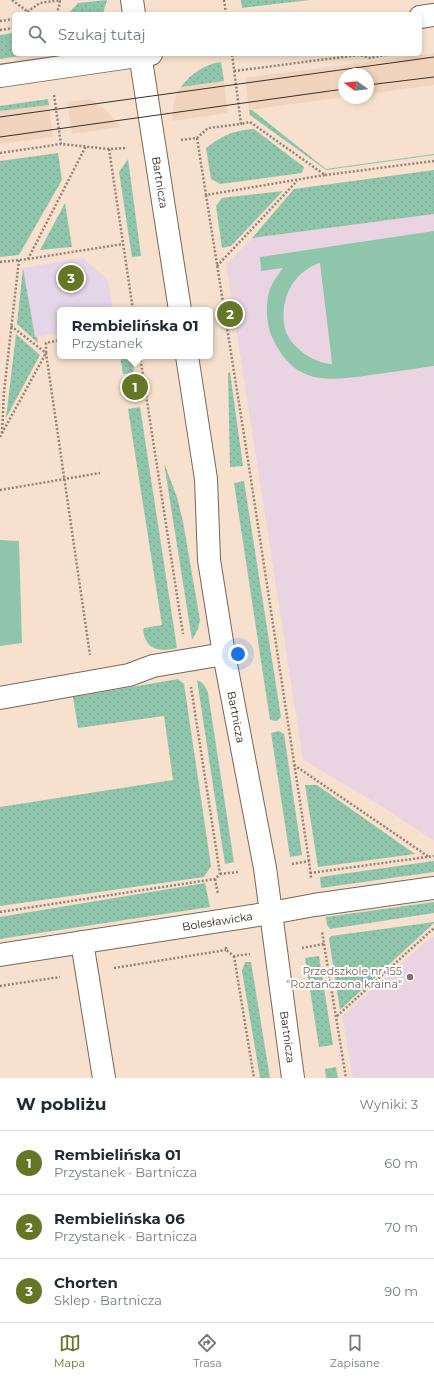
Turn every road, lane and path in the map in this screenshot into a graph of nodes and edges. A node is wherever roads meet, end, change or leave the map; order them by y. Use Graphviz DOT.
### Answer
graph roads {
  1 [pos="12,0"];
  2 [pos="60,0"];
  3 [pos="132,0"];
  4 [pos="224,0"];
  5 [pos="28,12"];
  6 [pos="30,12"];
  7 [pos="57,12"];
  8 [pos="134,12"];
  9 [pos="226,12"];
  10 [pos="434,15"];
  11 [pos="422,17"];
  12 [pos="12,19"];
  13 [pos="0,21"];
  14 [pos="12,28"];
  15 [pos="0,30"];
  16 [pos="137,56"];
  17 [pos="144,56"];
  18 [pos="232,56"];
  19 [pos="351,56"];
  20 [pos="363,56"];
  21 [pos="380,56"];
  22 [pos="234,71"];
  23 [pos="0,76"];
  24 [pos="55,98"];
  25 [pos="241,124"];
  26 [pos="86,146"];
  27 [pos="109,148"];
  28 [pos="0,152"];
  29 [pos="434,161"];
  30 [pos="326,175"];
  31 [pos="297,180"];
  32 [pos="206,195"];
  33 [pos="123,244"];
  34 [pos="28,259"];
  35 [pos="19,260"];
  36 [pos="0,262"];
  37 [pos="216,266"];
  38 [pos="133,307"];
  39 [pos="180,307"];
  40 [pos="11,326"];
  41 [pos="57,341"];
  42 [pos="46,353"];
  43 [pos="140,359"];
  44 [pos="187,359"];
  45 [pos="2,433"];
  46 [pos="0,437"];
  47 [pos="100,473"];
  48 [pos="64,479"];
  49 [pos="0,490"];
  50 [pos="224,654"];
  51 [pos="187,660"];
  52 [pos="94,682"];
  53 [pos="0,698"];
  54 [pos="294,764"];
  55 [pos="434,856"];
  56 [pos="428,857"];
  57 [pos="309,862"];
  58 [pos="310,873"];
  59 [pos="434,888"];
  60 [pos="0,912"];
  61 [pos="271,912"];
  62 [pos="434,928"];
  63 [pos="82,942"];
  64 [pos="324,944"];
  65 [pos="0,955"];
  66 [pos="234,956"];
  67 [pos="336,1017"];
  68 [pos="104,1078"];
  69 [pos="254,1078"];
  70 [pos="293,1078"];
  71 [pos="346,1078"];
  1 -- 5 [label="path"];
  2 -- 6 [label="path"];
  2 -- 7 [label="path"];
  3 -- 8 [label="street"];
  4 -- 9 [label="path"];
  10 -- 11 [label="street"];
  12 -- 13 [label="path"];
  14 -- 15 [label="path"];
  16 -- 23 [label="street"];
  17 -- 39 [label="street, Bartnicza"];
  18 -- 22 [label="path"];
  19 -- 22 [label="path"];
  20 -- 21 [label="path"];
  22 -- 25 [label="path"];
  24 -- 28 [label="path"];
  25 -- 30 [label="path"];
  25 -- 32 [label="path"];
  26 -- 34 [label="path"];
  27 -- 33 [label="path"];
  29 -- 30 [label="path"];
  30 -- 31 [label="path"];
  31 -- 32 [label="path"];
  31 -- 37 [label="path"];
  32 -- 37 [label="path"];
  33 -- 34 [label="path"];
  33 -- 38 [label="path"];
  34 -- 35 [label="path"];
  35 -- 36 [label="path"];
  35 -- 40 [label="path"];
  37 -- 54 [label="path"];
  40 -- 42 [label="path"];
  40 -- 45 [label="path"];
  41 -- 42 [label="path"];
  42 -- 45 [label="path"];
  42 -- 48 [label="path"];
  43 -- 51 [label="path"];
  44 -- 50 [label="street, Bartnicza"];
  45 -- 46 [label="path"];
  47 -- 48 [label="path"];
  48 -- 49 [label="path"];
  48 -- 52 [label="path"];
  50 -- 51 [label="street"];
  50 -- 61 [label="street, Bartnicza"];
  51 -- 52 [label="street"];
  51 -- 60 [label="path"];
  52 -- 53 [label="street"];
  54 -- 56 [label="path"];
  54 -- 57 [label="path"];
  55 -- 56 [label="path"];
  56 -- 58 [label="path"];
  59 -- 61 [label="street, Bolesławicka"];
  61 -- 63 [label="street, Bolesławicka"];
  61 -- 70 [label="street, Bartnicza"];
  62 -- 67 [label="path"];
  63 -- 65 [label="street, Bolesławicka"];
  63 -- 68 [label="street"];
  64 -- 67 [label="path"];
  66 -- 69 [label="path"];
  67 -- 71 [label="path"];
}
